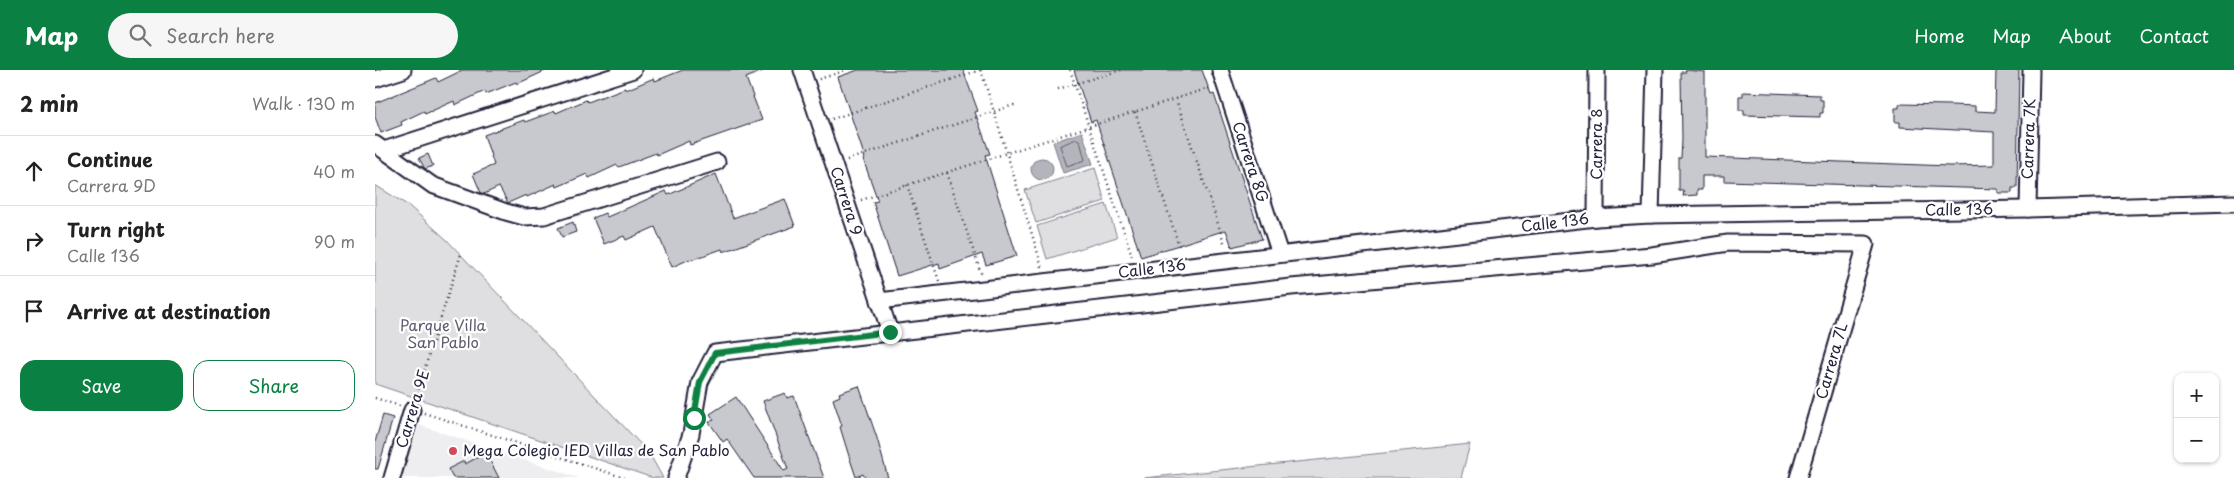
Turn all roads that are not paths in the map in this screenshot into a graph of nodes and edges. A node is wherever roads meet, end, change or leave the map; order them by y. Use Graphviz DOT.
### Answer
graph roads {
  1 [pos="403,70"];
  2 [pos="633,70"];
  3 [pos="802,70"];
  4 [pos="1220,70"];
  5 [pos="1597,70"];
  6 [pos="1655,70"];
  7 [pos="2031,70"];
  8 [pos="375,79"];
  9 [pos="379,147"];
  10 [pos="717,162"];
  11 [pos="2234,203"];
  12 [pos="2027,209"];
  13 [pos="1651,215"];
  14 [pos="1596,218"];
  15 [pos="1280,254"];
  16 [pos="879,301"];
  17 [pos="890,332"];
  18 [pos="412,410"];
  19 [pos="392,478"];
  20 [pos="676,478"];
  21 [pos="1798,478"];
  1 -- 8 [label="street"];
  2 -- 9 [label="street"];
  3 -- 16 [label="street, Carrera 9"];
  4 -- 15 [label="street, Carrera 8G"];
  5 -- 14 [label="street, Carrera 8"];
  6 -- 13 [label="street"];
  7 -- 12 [label="street, Carrera 7K"];
  9 -- 10 [label="street"];
  11 -- 12 [label="street, Calle 136"];
  12 -- 13 [label="street, Calle 136"];
  13 -- 14 [label="street, Calle 136"];
  14 -- 15 [label="street, Calle 136"];
  15 -- 16 [label="street, Calle 136"];
  16 -- 17 [label="street, Carrera 9"];
  17 -- 20 [label="street"];
  17 -- 21 [label="street, Carrera 7L"];
  18 -- 19 [label="street, Carrera 9E"];
}
